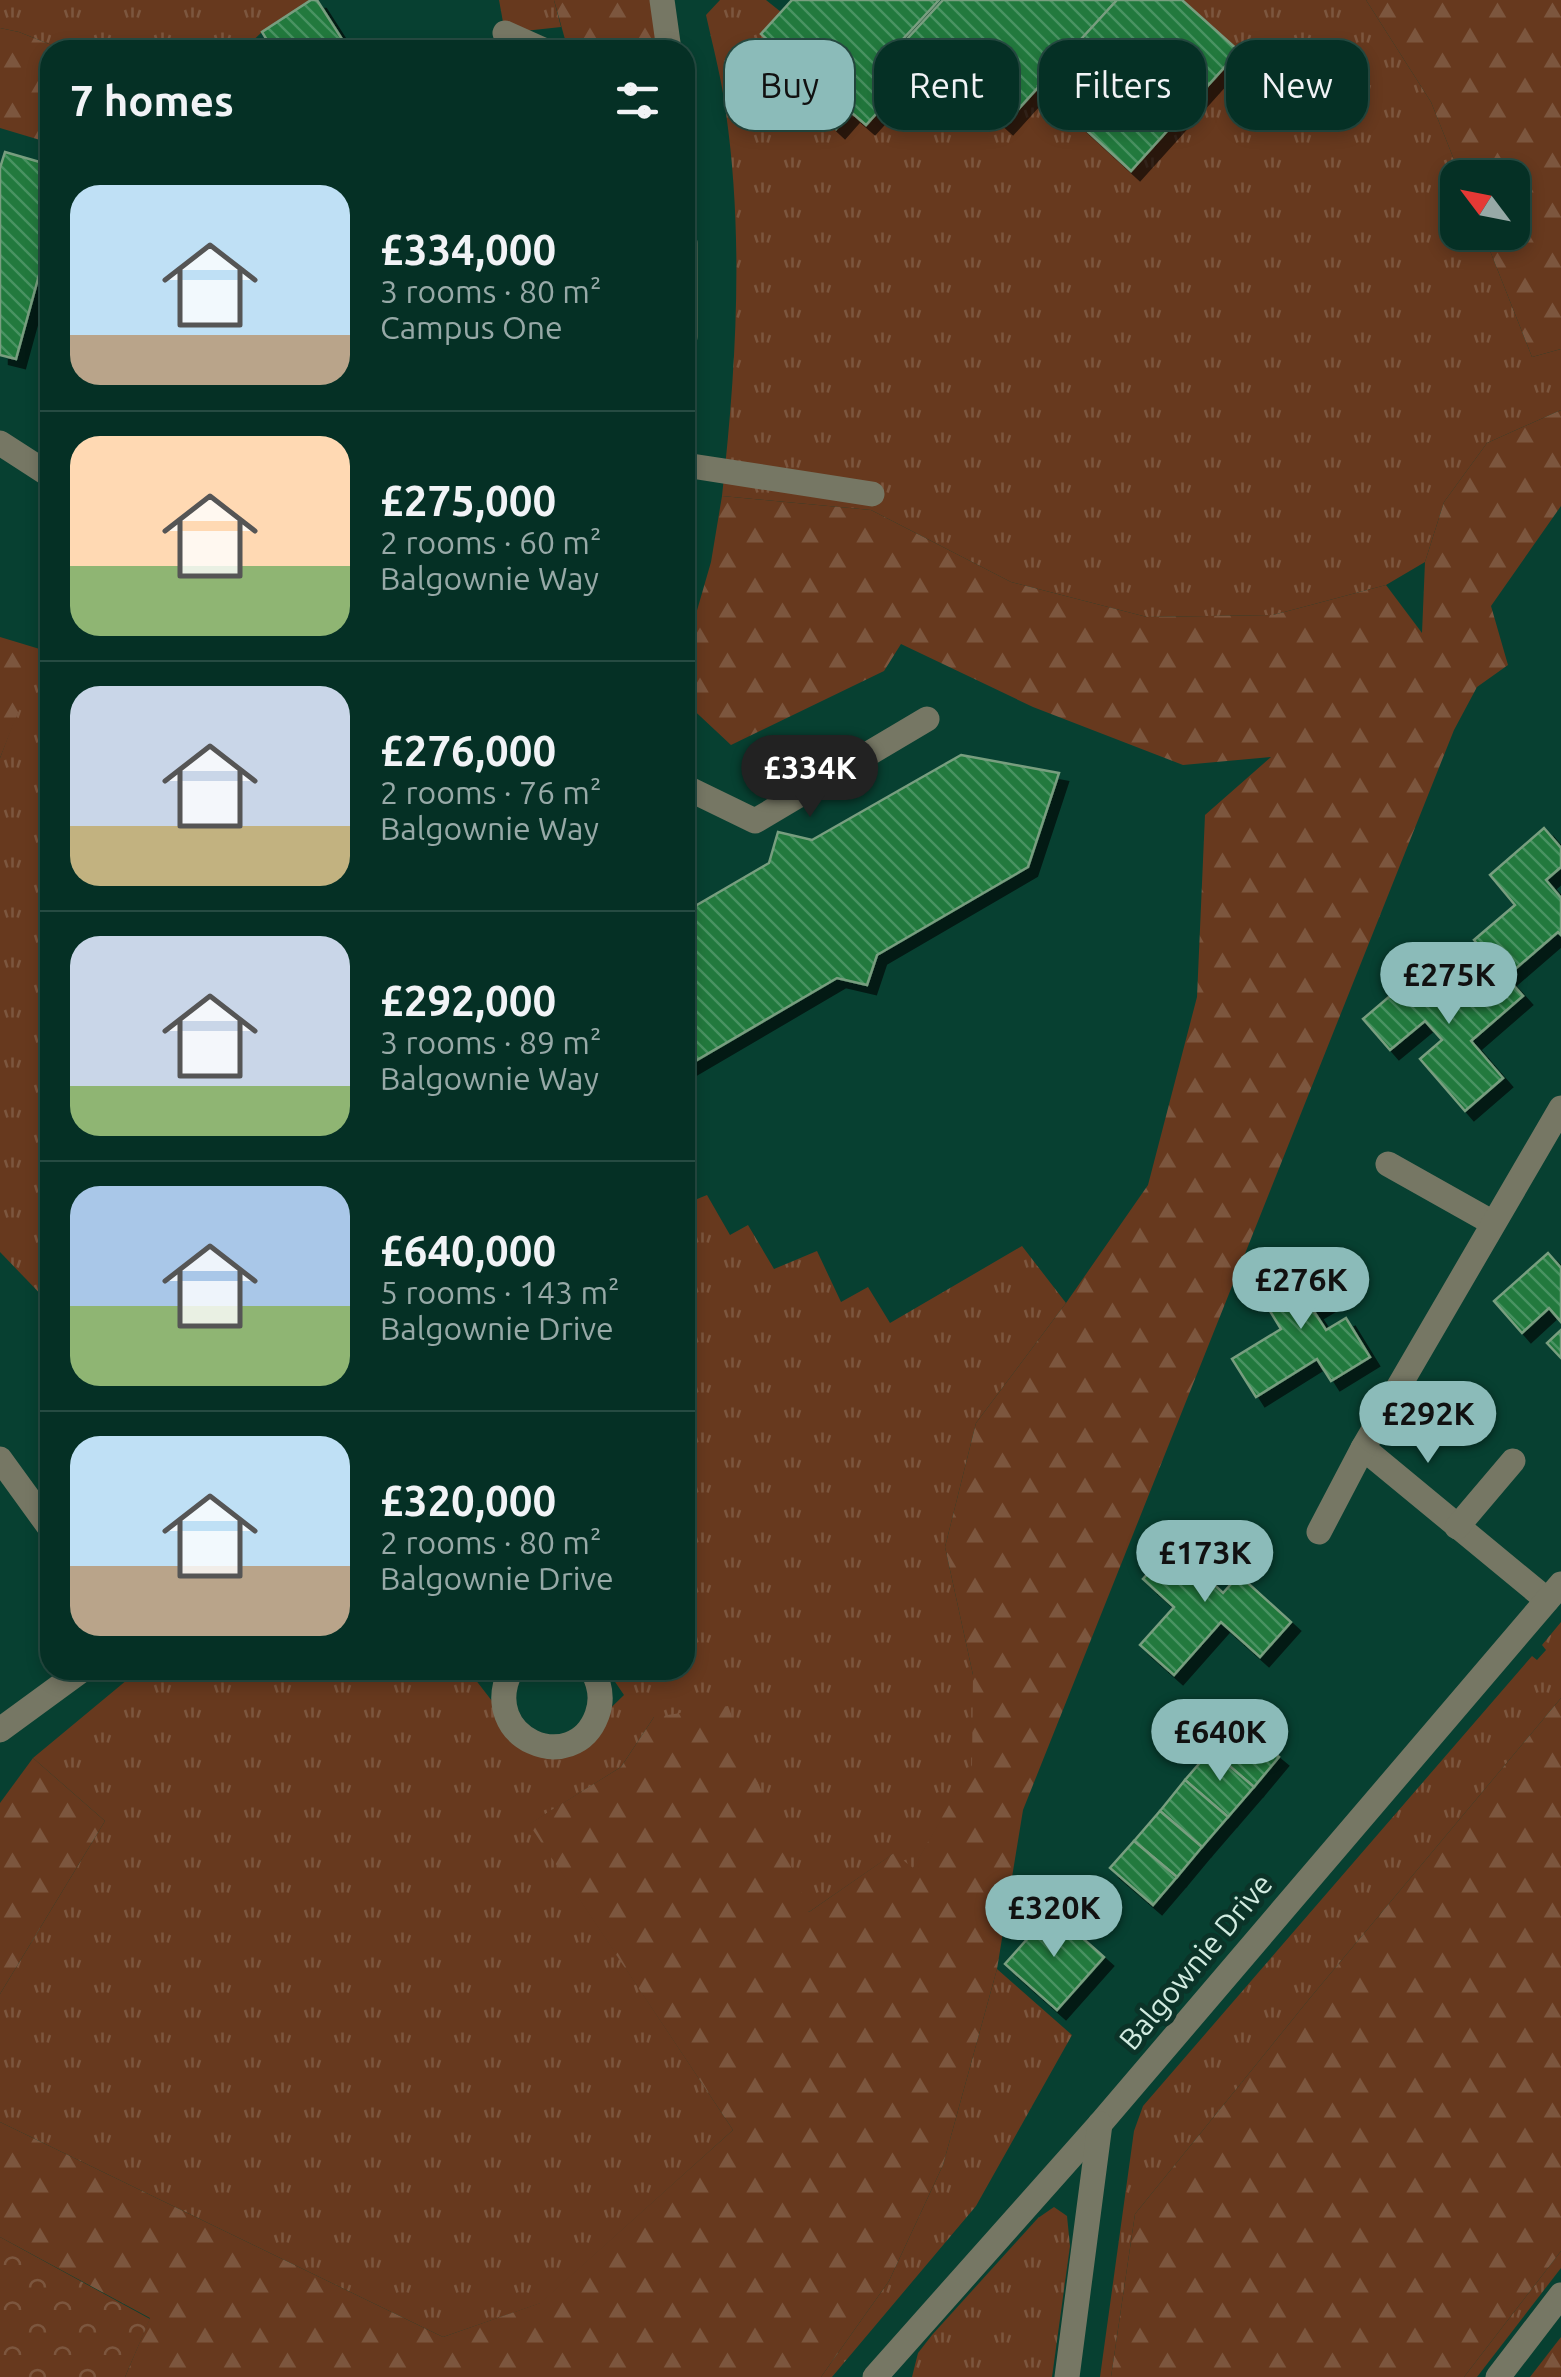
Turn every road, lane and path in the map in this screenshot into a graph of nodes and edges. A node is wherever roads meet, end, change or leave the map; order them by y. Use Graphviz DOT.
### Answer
graph roads {
  1 [pos="662,0"];
  2 [pos="505,34"];
  3 [pos="519,40"];
  4 [pos="668,40"];
  5 [pos="0,443"];
  6 [pos="695,467"];
  7 [pos="40,469"];
  8 [pos="872,494"];
  9 [pos="927,719"];
  10 [pos="695,792"];
  11 [pos="1561,1108"];
  12 [pos="1388,1164"];
  13 [pos="1493,1224"];
  14 [pos="1363,1448"];
  15 [pos="0,1459"];
  16 [pos="1513,1461"];
  17 [pos="40,1514"];
  18 [pos="1456,1527"];
  19 [pos="1318,1532"];
  20 [pos="1554,1592"];
  21 [pos="68,1680"];
  22 [pos="506,1680"];
  23 [pos="595,1680"];
  24 [pos="0,1730"];
  25 [pos="1100,2124"];
  26 [pos="1561,2295"];
  27 [pos="875,2377"];
  28 [pos="1067,2377"];
  29 [pos="1498,2377"];
  1 -- 4 [label="street"];
  2 -- 3 [label="street"];
  5 -- 7 [label="street"];
  6 -- 8 [label="street"];
  9 -- 10 [label="street"];
  11 -- 13 [label="street"];
  12 -- 13 [label="street"];
  13 -- 14 [label="street"];
  14 -- 18 [label="street"];
  14 -- 19 [label="street"];
  15 -- 17 [label="street"];
  16 -- 18 [label="street"];
  18 -- 20 [label="street"];
  20 -- 25 [label="street, Balgownie Drive"];
  21 -- 24 [label="street"];
  22 -- 23 [label="street"];
  25 -- 27 [label="street, Balgownie Drive"];
  25 -- 28 [label="street"];
  26 -- 29 [label="street"];
}
